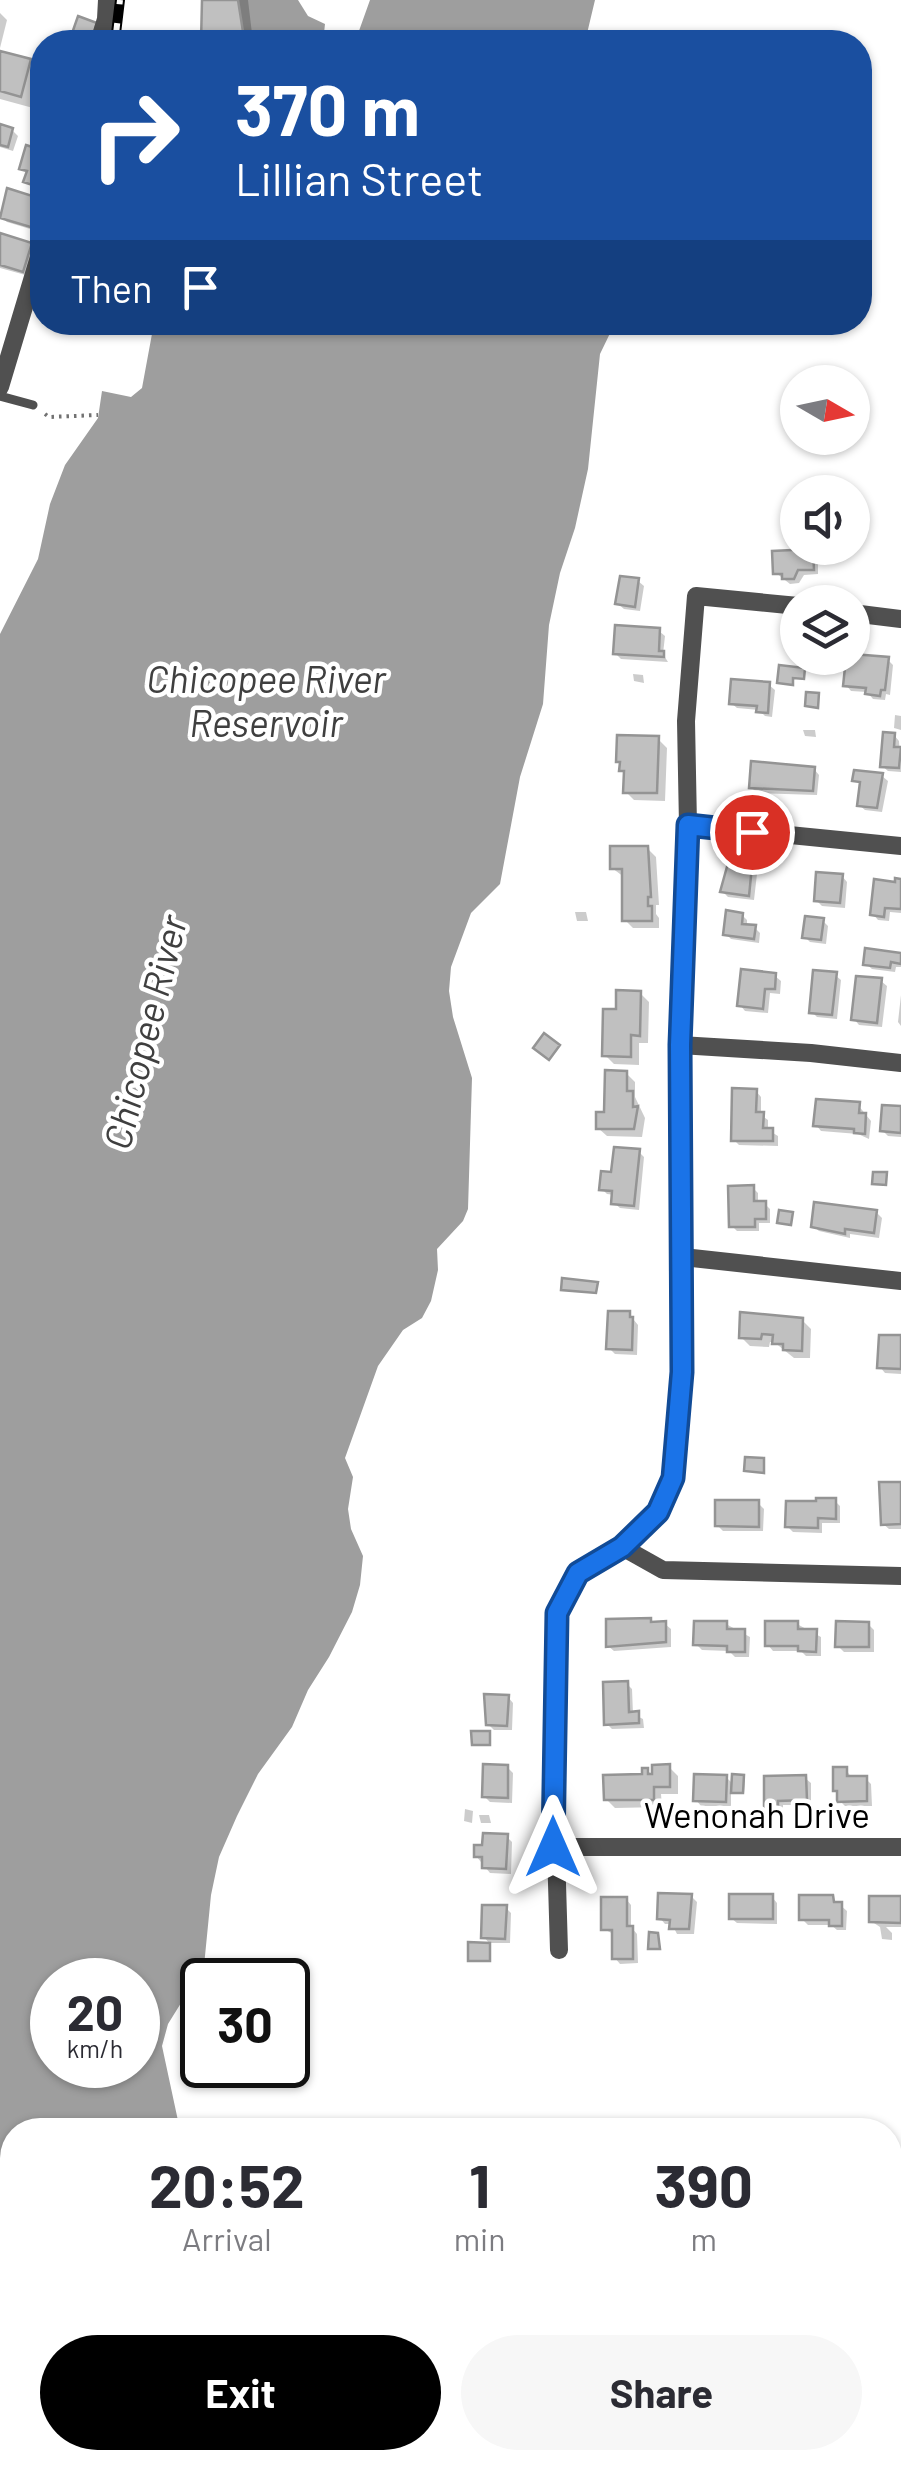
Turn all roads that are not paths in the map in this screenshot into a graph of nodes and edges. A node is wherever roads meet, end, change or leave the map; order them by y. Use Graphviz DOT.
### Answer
graph roads {
  1 [pos="107,0"];
  2 [pos="103,30"];
  3 [pos="30,282"];
  4 [pos="4,361"];
  5 [pos="0,388"];
  6 [pos="0,396"];
  7 [pos="33,405"];
  8 [pos="780,604"];
  9 [pos="870,615"];
  10 [pos="901,618"];
  11 [pos="688,825"];
  12 [pos="901,846"];
  13 [pos="680,1045"];
  14 [pos="901,1063"];
  15 [pos="683,1257"];
  16 [pos="901,1282"];
  17 [pos="622,1547"];
  18 [pos="901,1576"];
  19 [pos="553,1847"];
  20 [pos="901,1847"];
  21 [pos="558,1950"];
  1 -- 2 [label="street"];
  3 -- 4 [label="street"];
  4 -- 5 [label="street"];
  6 -- 7 [label="lane"];
  8 -- 11 [label="street"];
  9 -- 10 [label="street"];
  11 -- 12 [label="street"];
  11 -- 13 [label="street"];
  13 -- 14 [label="street"];
  13 -- 15 [label="street"];
  15 -- 16 [label="street"];
  15 -- 17 [label="street"];
  17 -- 18 [label="street"];
  17 -- 19 [label="street"];
  19 -- 20 [label="street, Wenonah Drive"];
  19 -- 21 [label="street"];
}
